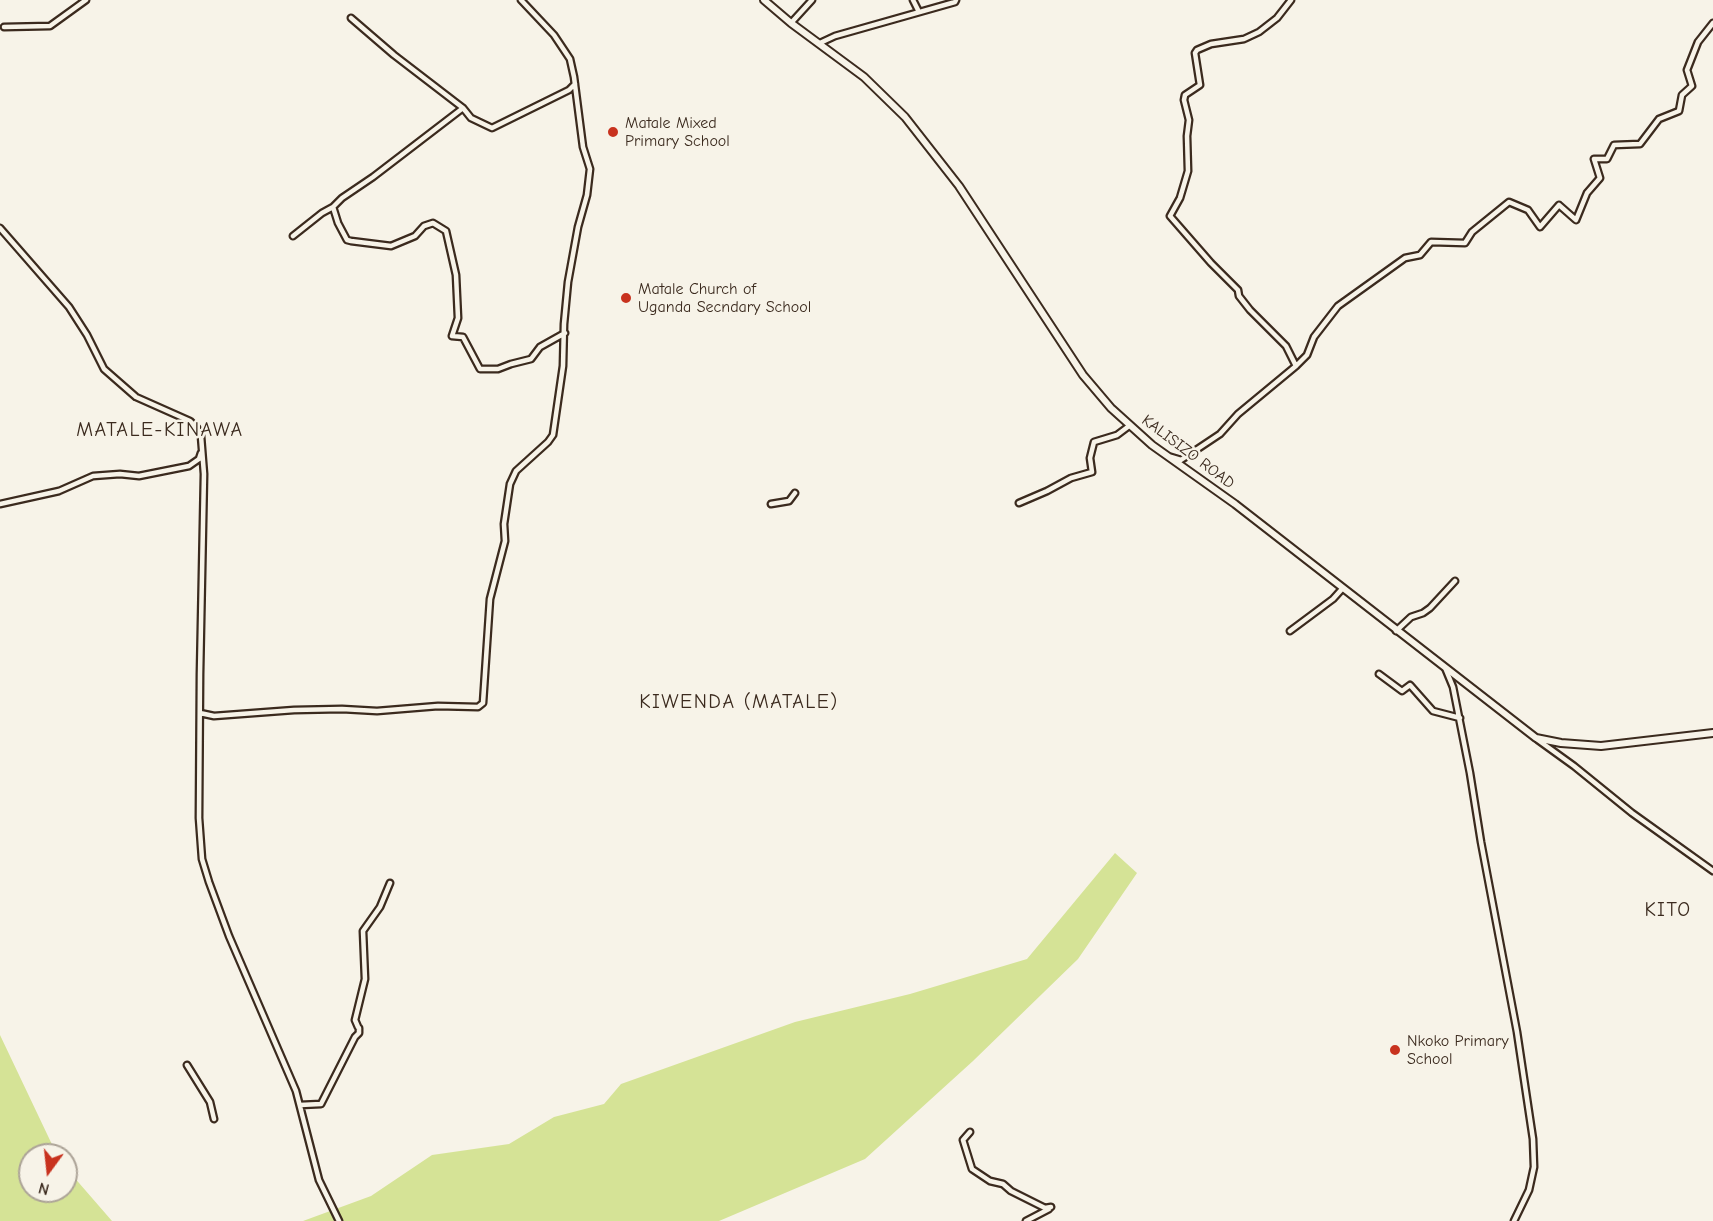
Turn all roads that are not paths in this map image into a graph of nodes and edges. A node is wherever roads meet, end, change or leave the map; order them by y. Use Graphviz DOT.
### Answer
graph roads {
  1 [pos="86,0"];
  2 [pos="521,0"];
  3 [pos="764,0"];
  4 [pos="812,0"];
  5 [pos="913,0"];
  6 [pos="956,0"];
  7 [pos="1291,0"];
  8 [pos="919,12"];
  9 [pos="351,18"];
  10 [pos="791,23"];
  11 [pos="1713,23"];
  12 [pos="4,27"];
  13 [pos="820,43"];
  14 [pos="575,84"];
  15 [pos="463,108"];
  16 [pos="333,207"];
  17 [pos="0,228"];
  18 [pos="293,236"];
  19 [pos="565,333"];
  20 [pos="1296,366"];
  21 [pos="1130,426"];
  22 [pos="203,449"];
  23 [pos="1168,456"];
  24 [pos="795,494"];
  25 [pos="1019,503"];
  26 [pos="0,504"];
  27 [pos="771,504"];
  28 [pos="1455,582"];
  29 [pos="1342,589"];
  30 [pos="1290,631"];
  31 [pos="1396,631"];
  32 [pos="1446,670"];
  33 [pos="1379,674"];
  34 [pos="1458,680"];
  35 [pos="1453,687"];
  36 [pos="200,713"];
  37 [pos="1460,718"];
  38 [pos="1713,733"];
  39 [pos="1536,738"];
  40 [pos="1713,871"];
  41 [pos="390,883"];
  42 [pos="187,1065"];
  43 [pos="300,1105"];
  44 [pos="214,1119"];
  45 [pos="970,1132"];
  46 [pos="339,1221"];
  47 [pos="1026,1221"];
  48 [pos="1514,1221"];
  1 -- 12 [label="street"];
  2 -- 14 [label="street"];
  3 -- 10 [label="street, KALISIZO ROAD"];
  4 -- 10 [label="street"];
  5 -- 8 [label="street"];
  6 -- 8 [label="street"];
  7 -- 20 [label="street"];
  8 -- 13 [label="street"];
  9 -- 15 [label="street"];
  10 -- 13 [label="street, KALISIZO ROAD"];
  11 -- 20 [label="street"];
  13 -- 21 [label="street, KALISIZO ROAD"];
  14 -- 15 [label="street"];
  14 -- 19 [label="street"];
  15 -- 16 [label="street"];
  16 -- 18 [label="street"];
  16 -- 19 [label="street"];
  17 -- 22 [label="street"];
  19 -- 36 [label="street"];
  20 -- 23 [label="street"];
  21 -- 23 [label="street, KALISIZO ROAD"];
  21 -- 25 [label="street"];
  22 -- 26 [label="street"];
  22 -- 36 [label="street"];
  23 -- 29 [label="street, KALISIZO ROAD"];
  24 -- 27 [label="street"];
  28 -- 31 [label="street"];
  29 -- 30 [label="street"];
  29 -- 31 [label="street, KALISIZO ROAD"];
  31 -- 32 [label="street, KALISIZO ROAD"];
  32 -- 34 [label="street, KALISIZO ROAD"];
  32 -- 35 [label="street"];
  33 -- 37 [label="street"];
  34 -- 35 [label="street"];
  34 -- 39 [label="street, KALISIZO ROAD"];
  35 -- 37 [label="street"];
  36 -- 43 [label="street"];
  37 -- 48 [label="street"];
  38 -- 39 [label="street, KALISIZO ROAD"];
  39 -- 40 [label="street"];
  41 -- 43 [label="street"];
  42 -- 44 [label="street"];
  43 -- 46 [label="street"];
  45 -- 47 [label="street"];
}
